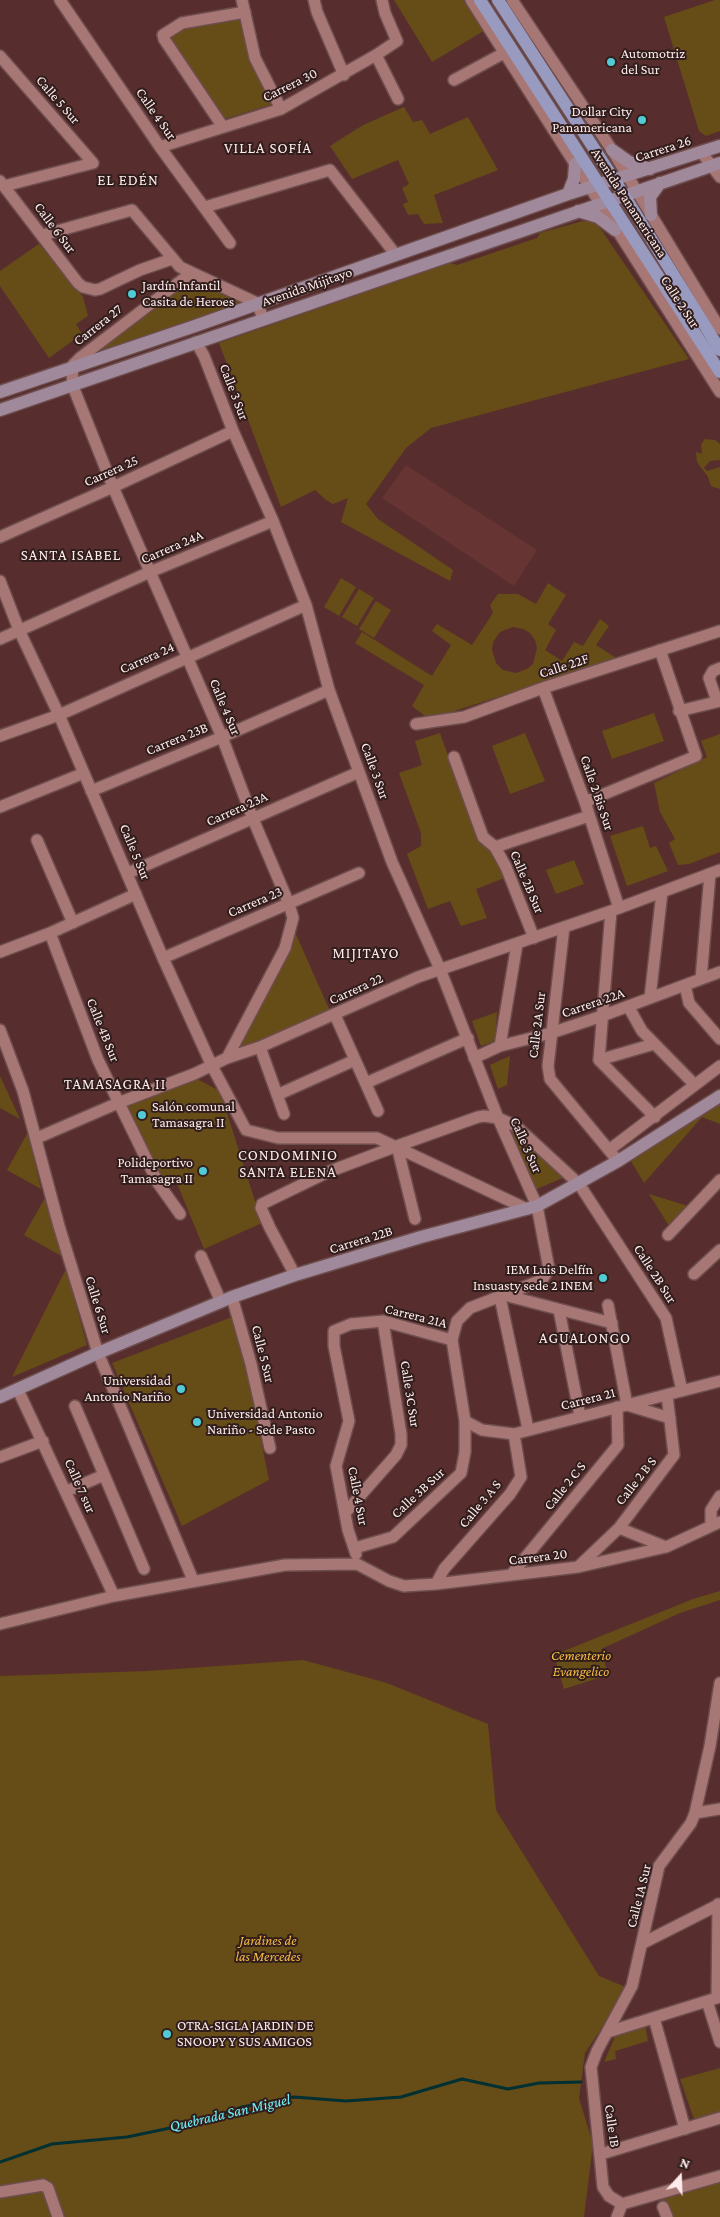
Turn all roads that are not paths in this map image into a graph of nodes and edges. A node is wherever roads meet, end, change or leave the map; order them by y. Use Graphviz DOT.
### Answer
graph roads {
  1 [pos="314,0"];
  2 [pos="382,0"];
  3 [pos="471,0"];
  4 [pos="480,0"];
  5 [pos="498,0"];
  6 [pos="512,0"];
  7 [pos="62,1"];
  8 [pos="244,6"];
  9 [pos="504,53"];
  10 [pos="376,55"];
  11 [pos="0,56"];
  12 [pos="344,75"];
  13 [pos="454,80"];
  14 [pos="398,99"];
  15 [pos="281,109"];
  16 [pos="224,127"];
  17 [pos="720,146"];
  18 [pos="160,147"];
  19 [pos="612,150"];
  20 [pos="702,153"];
  21 [pos="575,164"];
  22 [pos="716,164"];
  23 [pos="650,169"];
  24 [pos="628,176"];
  25 [pos="720,177"];
  26 [pos="614,180"];
  27 [pos="2,183"];
  28 [pos="660,183"];
  29 [pos="595,186"];
  30 [pos="630,193"];
  31 [pos="568,194"];
  32 [pos="604,202"];
  33 [pos="205,207"];
  34 [pos="578,211"];
  35 [pos="651,215"];
  36 [pos="616,230"];
  37 [pos="43,235"];
  38 [pos="230,244"];
  39 [pos="396,255"];
  40 [pos="172,259"];
  41 [pos="191,273"];
  42 [pos="257,303"];
  43 [pos="716,315"];
  44 [pos="263,318"];
  45 [pos="720,329"];
  46 [pos="196,342"];
  47 [pos="720,350"];
  48 [pos="73,365"];
  49 [pos="720,372"];
  50 [pos="72,384"];
  51 [pos="0,392"];
  52 [pos="720,392"];
  53 [pos="0,410"];
  54 [pos="232,431"];
  55 [pos="113,487"];
  56 [pos="273,521"];
  57 [pos="0,537"];
  58 [pos="150,572"];
  59 [pos="0,581"];
  60 [pos="306,605"];
  61 [pos="19,630"];
  62 [pos="720,631"];
  63 [pos="0,639"];
  64 [pos="660,650"];
  65 [pos="187,657"];
  66 [pos="720,668"];
  67 [pos="543,688"];
  68 [pos="329,690"];
  69 [pos="719,701"];
  70 [pos="680,711"];
  71 [pos="59,715"];
  72 [pos="416,724"];
  73 [pos="0,736"];
  74 [pos="222,737"];
  75 [pos="454,757"];
  76 [pos="359,772"];
  77 [pos="84,773"];
  78 [pos="91,791"];
  79 [pos="585,802"];
  80 [pos="0,807"];
  81 [pos="589,816"];
  82 [pos="253,819"];
  83 [pos="38,840"];
  84 [pos="495,847"];
  85 [pos="715,872"];
  86 [pos="128,874"];
  87 [pos="359,874"];
  88 [pos="662,892"];
  89 [pos="136,894"];
  90 [pos="289,904"];
  91 [pos="615,910"];
  92 [pos="73,922"];
  93 [pos="564,927"];
  94 [pos="50,933"];
  95 [pos="534,938"];
  96 [pos="517,944"];
  97 [pos="0,952"];
  98 [pos="163,958"];
  99 [pos="440,969"];
  100 [pos="720,972"];
  101 [pos="701,979"];
  102 [pos="685,985"];
  103 [pos="650,998"];
  104 [pos="628,1006"];
  105 [pos="336,1015"];
  106 [pos="602,1016"];
  107 [pos="0,1030"];
  108 [pos="552,1033"];
  109 [pos="468,1038"];
  110 [pos="720,1039"];
  111 [pos="654,1044"];
  112 [pos="500,1046"];
  113 [pos="260,1047"];
  114 [pos="3,1050"];
  115 [pos="227,1058"];
  116 [pos="474,1058"];
  117 [pos="355,1060"];
  118 [pos="598,1060"];
  119 [pos="212,1066"];
  120 [pos="720,1066"];
  121 [pos="366,1083"];
  122 [pos="695,1085"];
  123 [pos="277,1095"];
  124 [pos="720,1096"];
  125 [pos="118,1103"];
  126 [pos="378,1111"];
  127 [pos="284,1114"];
  128 [pos="655,1117"];
  129 [pos="498,1118"];
  130 [pos="37,1138"];
  131 [pos="397,1146"];
  132 [pos="609,1150"];
  133 [pos="618,1161"];
  134 [pos="720,1180"];
  135 [pos="579,1184"];
  136 [pos="532,1208"];
  137 [pos="180,1214"];
  138 [pos="415,1219"];
  139 [pos="668,1235"];
  140 [pos="720,1250"];
  141 [pos="201,1256"];
  142 [pos="694,1274"];
  143 [pos="295,1275"];
  144 [pos="542,1280"];
  145 [pos="502,1296"];
  146 [pos="227,1300"];
  147 [pos="608,1305"];
  148 [pos="559,1310"];
  149 [pos="383,1321"];
  150 [pos="612,1323"];
  151 [pos="452,1340"];
  152 [pos="334,1346"];
  153 [pos="98,1353"];
  154 [pos="720,1381"];
  155 [pos="18,1390"];
  156 [pos="682,1391"];
  157 [pos="667,1395"];
  158 [pos="0,1397"];
  159 [pos="75,1406"];
  160 [pos="622,1406"];
  161 [pos="580,1416"];
  162 [pos="670,1418"];
  163 [pos="465,1421"];
  164 [pos="528,1429"];
  165 [pos="514,1434"];
  166 [pos="43,1441"];
  167 [pos="270,1448"];
  168 [pos="0,1457"];
  169 [pos="104,1475"];
  170 [pos="67,1491"];
  171 [pos="720,1496"];
  172 [pos="345,1513"];
  173 [pos="715,1524"];
  174 [pos="619,1528"];
  175 [pos="666,1547"];
  176 [pos="355,1548"];
  177 [pos="357,1564"];
  178 [pos="578,1567"];
  179 [pos="144,1569"];
  180 [pos="511,1575"];
  181 [pos="193,1580"];
  182 [pos="436,1584"];
  183 [pos="114,1596"];
  184 [pos="0,1624"];
  185 [pos="720,1683"];
  186 [pos="715,1744"];
  187 [pos="720,1809"];
  188 [pos="695,1813"];
  189 [pos="719,1904"];
  190 [pos="643,1943"];
  191 [pos="715,1999"];
  192 [pos="654,2018"];
  193 [pos="608,2032"];
  194 [pos="720,2042"];
  195 [pos="720,2118"];
  196 [pos="685,2129"];
  197 [pos="601,2154"];
  198 [pos="720,2176"];
  199 [pos="0,2192"];
  200 [pos="622,2204"];
  201 [pos="58,2217"];
  202 [pos="616,2217"];
  1 -- 12 [label="street"];
  2 -- 10 [label="street, Carrera 30"];
  3 -- 9 [label="street"];
  4 -- 29 [label="main road, Avenida Panamericana"];
  5 -- 26 [label="main road, Avenida Panamericana"];
  6 -- 19 [label="street"];
  7 -- 18 [label="street, Calle 4 Sur"];
  8 -- 15 [label="street"];
  8 -- 16 [label="street"];
  9 -- 13 [label="street"];
  9 -- 21 [label="street"];
  10 -- 12 [label="street, Carrera 30"];
  10 -- 14 [label="street"];
  11 -- 27 [label="street, Calle 5 Sur"];
  12 -- 15 [label="street, Carrera 30"];
  15 -- 16 [label="street, Carrera 30"];
  16 -- 18 [label="street, Carrera 30"];
  17 -- 20 [label="main road, Carrera 26"];
  18 -- 33 [label="street, Calle 4 Sur"];
  19 -- 23 [label="main road"];
  19 -- 24 [label="street"];
  20 -- 22 [label="street"];
  20 -- 23 [label="main road, Carrera 26"];
  21 -- 29 [label="street"];
  21 -- 31 [label="main road"];
  22 -- 25 [label="street"];
  22 -- 28 [label="main road"];
  23 -- 24 [label="main road, Carrera 26"];
  24 -- 26 [label="main road, Carrera 26"];
  24 -- 30 [label="street"];
  26 -- 29 [label="main road, Avenida Mijitayo"];
  26 -- 30 [label="main road, Avenida Panamericana"];
  27 -- 37 [label="street, Calle 6 Sur"];
  28 -- 30 [label="main road"];
  28 -- 35 [label="main road"];
  29 -- 31 [label="main road, Avenida Mijitayo"];
  29 -- 32 [label="main road, Avenida Panamericana"];
  30 -- 32 [label="main road, Avenida Mijitayo"];
  30 -- 35 [label="street"];
  30 -- 47 [label="main road, Avenida Panamericana"];
  31 -- 39 [label="main road, Avenida Mijitayo"];
  32 -- 34 [label="main road, Avenida Mijitayo"];
  32 -- 36 [label="street, Calle 2 Sur"];
  32 -- 49 [label="main road, Avenida Panamericana"];
  33 -- 38 [label="street, Calle 4 Sur"];
  33 -- 39 [label="street"];
  34 -- 36 [label="main road"];
  34 -- 44 [label="main road, Avenida Mijitayo"];
  35 -- 43 [label="street"];
  36 -- 52 [label="street, Calle 2 Sur"];
  37 -- 40 [label="street"];
  37 -- 40 [label="street, Calle 6 Sur"];
  39 -- 42 [label="main road, Avenida Mijitayo"];
  40 -- 41 [label="street"];
  41 -- 42 [label="street"];
  41 -- 48 [label="street, Carrera 27"];
  42 -- 44 [label="street"];
  42 -- 48 [label="main road, Avenida Mijitayo"];
  43 -- 45 [label="street"];
  44 -- 46 [label="main road, Avenida Mijitayo"];
  46 -- 50 [label="main road, Avenida Mijitayo"];
  46 -- 54 [label="street, Calle 3 Sur"];
  48 -- 50 [label="street, Calle 4 Sur"];
  48 -- 51 [label="main road, Avenida Mijitayo"];
  50 -- 53 [label="main road, Avenida Mijitayo"];
  50 -- 55 [label="street, Calle 4 Sur"];
  54 -- 55 [label="street, Carrera 25"];
  54 -- 56 [label="street, Calle 3 Sur"];
  55 -- 57 [label="street, Carrera 25"];
  55 -- 58 [label="street, Calle 4 Sur"];
  56 -- 58 [label="street, Carrera 24A"];
  56 -- 60 [label="street, Calle 3 Sur"];
  58 -- 61 [label="street, Carrera 24A"];
  58 -- 65 [label="street, Calle 4 Sur"];
  59 -- 61 [label="street, Calle 5 Sur"];
  60 -- 65 [label="street, Carrera 24"];
  60 -- 68 [label="street, Calle 3 Sur"];
  61 -- 63 [label="street, Carrera 24A"];
  61 -- 71 [label="street, Calle 5 Sur"];
  62 -- 64 [label="street, Calle 22F"];
  64 -- 67 [label="street, Calle 22F"];
  64 -- 70 [label="street"];
  65 -- 71 [label="street, Carrera 24"];
  65 -- 74 [label="street, Calle 4 Sur"];
  66 -- 69 [label="street"];
  67 -- 72 [label="street, Calle 22F"];
  67 -- 79 [label="street, Calle 2 Bis Sur"];
  68 -- 74 [label="street, Carrera 23B"];
  68 -- 76 [label="street, Calle 3 Sur"];
  69 -- 70 [label="street"];
  70 -- 79 [label="street"];
  71 -- 73 [label="street, Carrera 24"];
  71 -- 77 [label="street, Calle 5 Sur"];
  74 -- 78 [label="street, Carrera 23B"];
  74 -- 82 [label="street, Calle 4 Sur"];
  75 -- 84 [label="street, Calle 2B Sur"];
  76 -- 82 [label="street, Carrera 23A"];
  76 -- 99 [label="street, Calle 3 Sur"];
  77 -- 78 [label="street, Calle 5 Sur"];
  77 -- 80 [label="street"];
  78 -- 86 [label="street, Calle 5 Sur"];
  79 -- 81 [label="street, Calle 2 Bis Sur"];
  81 -- 84 [label="street"];
  81 -- 91 [label="street, Calle 2 Bis Sur"];
  82 -- 86 [label="street, Carrera 23A"];
  82 -- 90 [label="street, Calle 4 Sur"];
  83 -- 92 [label="street"];
  84 -- 95 [label="street, Calle 2B Sur"];
  85 -- 88 [label="street, Carrera 22"];
  85 -- 101 [label="street"];
  86 -- 89 [label="street, Calle 5 Sur"];
  87 -- 90 [label="street, Carrera 23"];
  88 -- 91 [label="street, Carrera 22"];
  88 -- 103 [label="street"];
  89 -- 92 [label="street"];
  89 -- 98 [label="street, Calle 5 Sur"];
  90 -- 98 [label="street, Carrera 23"];
  90 -- 115 [label="street, Calle 4 Sur"];
  91 -- 93 [label="street, Carrera 22"];
  91 -- 106 [label="street, Calle 2 Bis Sur"];
  92 -- 94 [label="street"];
  93 -- 95 [label="street, Carrera 22"];
  93 -- 108 [label="street, Calle 2A Sur"];
  94 -- 97 [label="street"];
  94 -- 125 [label="street, Calle 4B Sur"];
  95 -- 96 [label="street, Carrera 22"];
  96 -- 99 [label="street, Carrera 22"];
  96 -- 112 [label="street"];
  98 -- 119 [label="street, Calle 5 Sur"];
  99 -- 105 [label="street, Carrera 22"];
  99 -- 109 [label="street, Calle 3 Sur"];
  100 -- 101 [label="street, Carrera 22A"];
  101 -- 102 [label="street, Carrera 22A"];
  102 -- 103 [label="street, Carrera 22A"];
  102 -- 110 [label="street"];
  103 -- 104 [label="street, Carrera 22A"];
  104 -- 106 [label="street, Carrera 22A"];
  104 -- 111 [label="street"];
  105 -- 113 [label="street, Carrera 22"];
  105 -- 117 [label="street"];
  106 -- 108 [label="street, Carrera 22A"];
  106 -- 118 [label="street, Calle 2 Bis Sur"];
  107 -- 114 [label="street, Calle 6 Sur"];
  108 -- 112 [label="street, Carrera 22A"];
  108 -- 132 [label="street, Calle 2A Sur"];
  109 -- 116 [label="street, Calle 3 Sur"];
  109 -- 121 [label="street"];
  111 -- 118 [label="street"];
  111 -- 122 [label="street"];
  112 -- 116 [label="street, Carrera 22A"];
  113 -- 115 [label="street, Carrera 22"];
  113 -- 123 [label="street"];
  114 -- 130 [label="street, Calle 6 Sur"];
  115 -- 119 [label="street, Carrera 22"];
  116 -- 129 [label="street, Calle 3 Sur"];
  117 -- 121 [label="street"];
  117 -- 123 [label="street"];
  118 -- 128 [label="street"];
  119 -- 125 [label="street, Carrera 22"];
  119 -- 131 [label="street, Calle 5 Sur"];
  120 -- 122 [label="street"];
  121 -- 126 [label="street"];
  122 -- 128 [label="street"];
  123 -- 127 [label="street"];
  124 -- 133 [label="main road, Carrera 22B"];
  125 -- 130 [label="street, Carrera 22"];
  125 -- 137 [label="street, Calle 4B Sur"];
  128 -- 132 [label="street"];
  129 -- 131 [label="street"];
  129 -- 135 [label="street, Calle 2B Sur"];
  129 -- 136 [label="street, Calle 3 Sur"];
  130 -- 153 [label="street, Calle 6 Sur"];
  131 -- 136 [label="street"];
  131 -- 138 [label="street"];
  131 -- 143 [label="street"];
  132 -- 133 [label="street, Calle 2A Sur"];
  133 -- 135 [label="main road, Carrera 22B"];
  134 -- 139 [label="street"];
  135 -- 136 [label="main road, Carrera 22B"];
  135 -- 156 [label="street, Calle 2B Sur"];
  136 -- 143 [label="main road, Carrera 22B"];
  136 -- 144 [label="street, Calle 3 Sur"];
  140 -- 142 [label="street"];
  141 -- 146 [label="street, Calle 5 Sur"];
  143 -- 146 [label="main road, Carrera 22B"];
  144 -- 145 [label="street, Carrera 21A"];
  145 -- 148 [label="street"];
  145 -- 151 [label="street, Carrera 21A"];
  145 -- 164 [label="street"];
  146 -- 153 [label="main road, Carrera 22B"];
  146 -- 167 [label="street, Calle 5 Sur"];
  147 -- 150 [label="street, Calle 2 C S"];
  148 -- 150 [label="street"];
  148 -- 161 [label="street"];
  149 -- 151 [label="street, Carrera 21A"];
  149 -- 152 [label="street, Carrera 21A"];
  149 -- 172 [label="street, Calle 3C Sur"];
  150 -- 160 [label="street, Calle 2 C S"];
  151 -- 163 [label="street, Calle 3B Sur"];
  152 -- 172 [label="street, Calle 4 Sur"];
  153 -- 155 [label="main road, Carrera 22B"];
  153 -- 181 [label="street, Calle 6 Sur"];
  154 -- 156 [label="street, Carrera 21"];
  155 -- 158 [label="main road, Carrera 22B"];
  155 -- 166 [label="street, Calle 7 sur"];
  156 -- 157 [label="street, Carrera 21"];
  157 -- 160 [label="street, Carrera 21"];
  157 -- 162 [label="street, Calle 2 B S"];
  159 -- 169 [label="street"];
  160 -- 161 [label="street, Carrera 21"];
  160 -- 162 [label="street"];
  160 -- 180 [label="street, Calle 2 C S"];
  161 -- 164 [label="street, Carrera 21"];
  162 -- 174 [label="street, Calle 2 B S"];
  163 -- 165 [label="street, Carrera 21"];
  163 -- 176 [label="street, Calle 3B Sur"];
  164 -- 165 [label="street, Carrera 21"];
  165 -- 182 [label="street, Calle 3 A S"];
  166 -- 168 [label="street"];
  166 -- 170 [label="street, Calle 7 sur"];
  169 -- 170 [label="street"];
  169 -- 179 [label="street"];
  170 -- 183 [label="street, Calle 7 sur"];
  171 -- 173 [label="street"];
  172 -- 176 [label="street, Calle 4 Sur"];
  173 -- 175 [label="street, Carrera 20"];
  174 -- 175 [label="street"];
  174 -- 178 [label="street, Calle 2 B S"];
  175 -- 178 [label="street, Carrera 20"];
  176 -- 177 [label="street, Calle 4 Sur"];
  177 -- 181 [label="street"];
  177 -- 182 [label="street, Carrera 20"];
  178 -- 180 [label="street, Carrera 20"];
  180 -- 182 [label="street, Carrera 20"];
  181 -- 183 [label="street"];
  183 -- 184 [label="street"];
  185 -- 186 [label="street, Calle 1A Sur"];
  186 -- 188 [label="street, Calle 1A Sur"];
  187 -- 188 [label="street"];
  188 -- 190 [label="street, Calle 1A Sur"];
  189 -- 190 [label="street"];
  189 -- 191 [label="street"];
  190 -- 193 [label="street, Calle 1A Sur"];
  191 -- 192 [label="street"];
  191 -- 194 [label="street"];
  192 -- 193 [label="street"];
  192 -- 196 [label="street"];
  193 -- 197 [label="street, Calle 1B"];
  195 -- 196 [label="street"];
  196 -- 197 [label="street"];
  197 -- 200 [label="street, Calle 1B"];
  198 -- 200 [label="street"];
  199 -- 201 [label="street"];
  200 -- 202 [label="street"];
}
